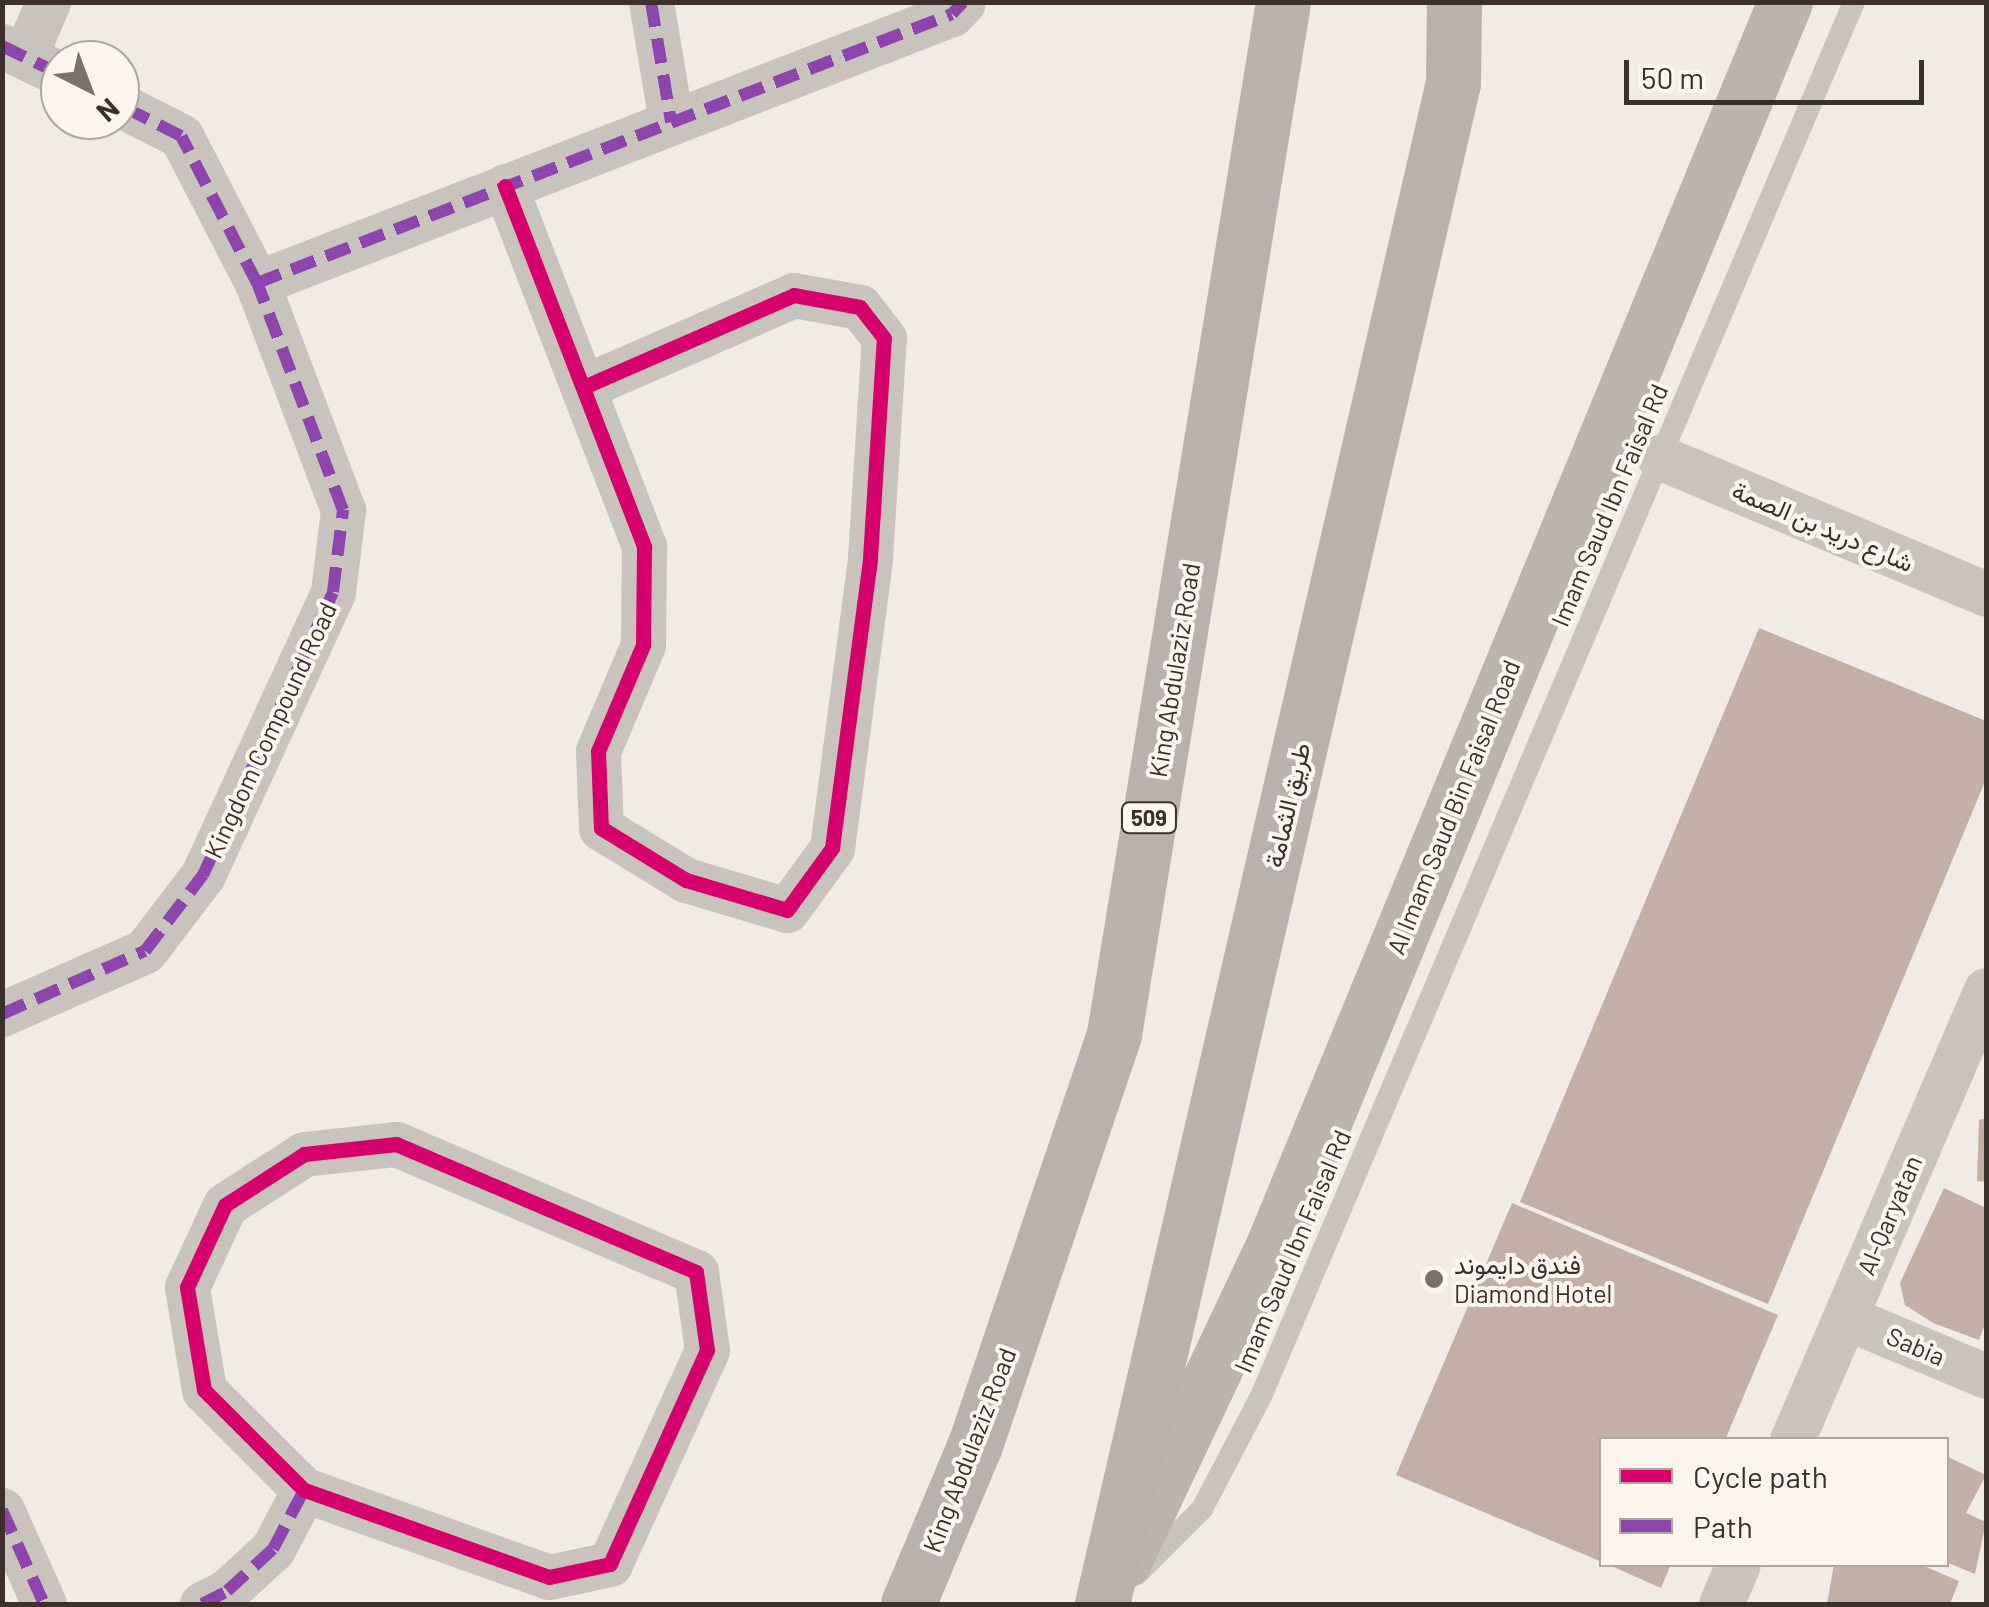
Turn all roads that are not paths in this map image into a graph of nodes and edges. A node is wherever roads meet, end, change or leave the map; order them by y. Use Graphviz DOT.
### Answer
graph roads {
  1 [pos="48,2"];
  2 [pos="651,2"];
  3 [pos="963,2"];
  4 [pos="1283,2"];
  5 [pos="1454,2"];
  6 [pos="1784,2"];
  7 [pos="1854,2"];
  8 [pos="29,59"];
  9 [pos="140,115"];
  10 [pos="671,122"];
  11 [pos="505,186"];
  12 [pos="257,283"];
  13 [pos="583,387"];
  14 [pos="1659,457"];
  15 [pos="1986,594"];
  16 [pos="1986,990"];
  17 [pos="2,1014"];
  18 [pos="1845,1317"];
  19 [pos="1986,1376"];
  20 [pos="1793,1437"];
  21 [pos="304,1490"];
  22 [pos="2,1510"];
  23 [pos="1737,1567"];
  24 [pos="44,1604"];
  25 [pos="202,1604"];
  26 [pos="908,1604"];
  27 [pos="1104,1604"];
  28 [pos="1720,1604"];
  1 -- 8 [label="street"];
  2 -- 10 [label="street"];
  3 -- 10 [label="street"];
  4 -- 26 [label="main road, King Abdulaziz Road / 509"];
  5 -- 27 [label="main road, طريق الثمامة"];
  6 -- 27 [label="main road, Al Imam Saud Bin Faisal Road"];
  7 -- 14 [label="lane, Imam Saud Ibn Faisal Rd"];
  9 -- 12 [label="street, Kingdom Compound Road"];
  10 -- 11 [label="street"];
  11 -- 12 [label="street"];
  11 -- 13 [label="street"];
  12 -- 17 [label="street, Kingdom Compound Road"];
  13 -- 13 [label="street"];
  14 -- 15 [label="street, شارع دريد بن الصمة"];
  14 -- 27 [label="lane, Imam Saud Ibn Faisal Rd"];
  16 -- 18 [label="street, Al-Qaryatan"];
  18 -- 19 [label="street, Sabia"];
  18 -- 20 [label="street, Al-Qaryatan"];
  21 -- 21 [label="street"];
  21 -- 25 [label="street"];
  22 -- 24 [label="street"];
  23 -- 28 [label="street"];
}
